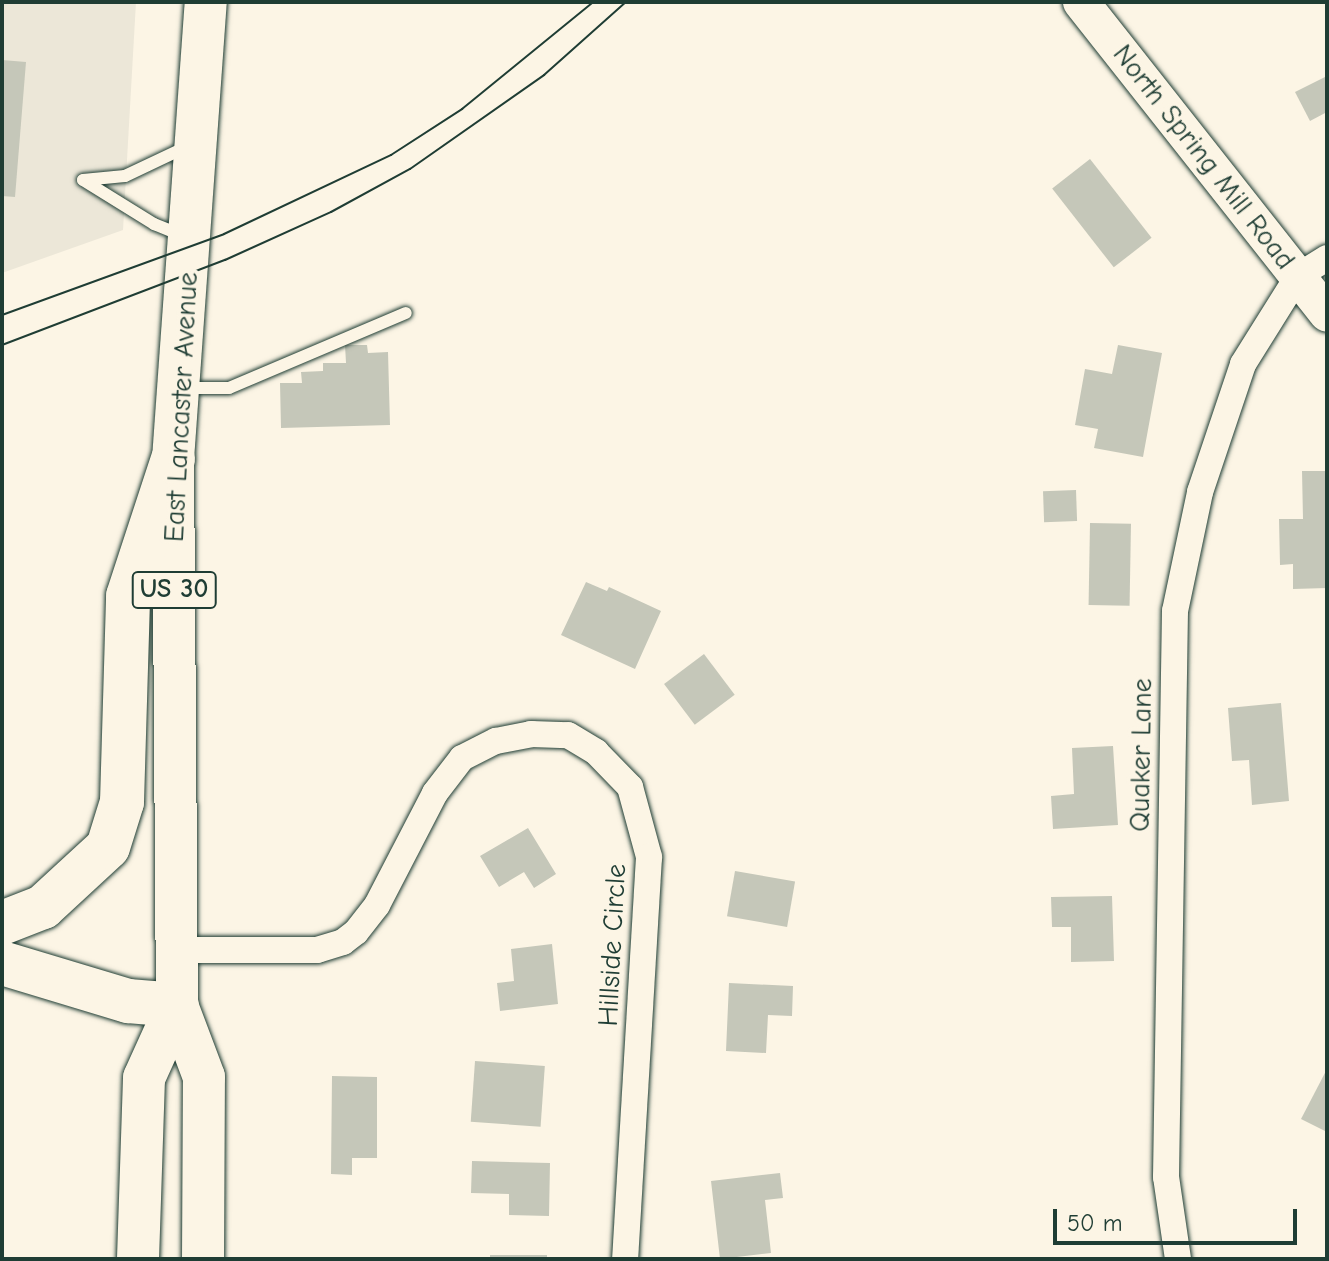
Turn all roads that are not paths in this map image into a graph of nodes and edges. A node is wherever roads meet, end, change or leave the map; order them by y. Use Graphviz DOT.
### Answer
graph roads {
  1 [pos="206,2"];
  2 [pos="1081,2"];
  3 [pos="196,142"];
  4 [pos="190,238"];
  5 [pos="1313,267"];
  6 [pos="406,313"];
  7 [pos="1327,313"];
  8 [pos="179,388"];
  9 [pos="173,459"];
  10 [pos="2,923"];
  11 [pos="177,950"];
  12 [pos="2,963"];
  13 [pos="177,1005"];
  14 [pos="138,1259"];
  15 [pos="203,1259"];
  16 [pos="625,1259"];
  17 [pos="1178,1259"];
  1 -- 3 [label="highway, East Lancaster Avenue / US 30"];
  2 -- 5 [label="main road, North Spring Mill Road"];
  3 -- 4 [label="highway, East Lancaster Avenue / US 30"];
  3 -- 4 [label="lane"];
  4 -- 8 [label="highway, East Lancaster Avenue / US 30"];
  5 -- 7 [label="main road, North Spring Mill Road"];
  5 -- 17 [label="street, Quaker Lane"];
  6 -- 8 [label="lane"];
  8 -- 9 [label="highway, East Lancaster Avenue / US 30"];
  9 -- 10 [label="highway"];
  9 -- 11 [label="highway, East Lancaster Avenue / US 30"];
  11 -- 13 [label="highway, East Lancaster Avenue / US 30"];
  11 -- 16 [label="street, Hillside Circle"];
  12 -- 13 [label="highway"];
  13 -- 14 [label="highway, East Lancaster Avenue / US 30"];
  13 -- 15 [label="highway, East Lancaster Avenue / US 30"];
}
